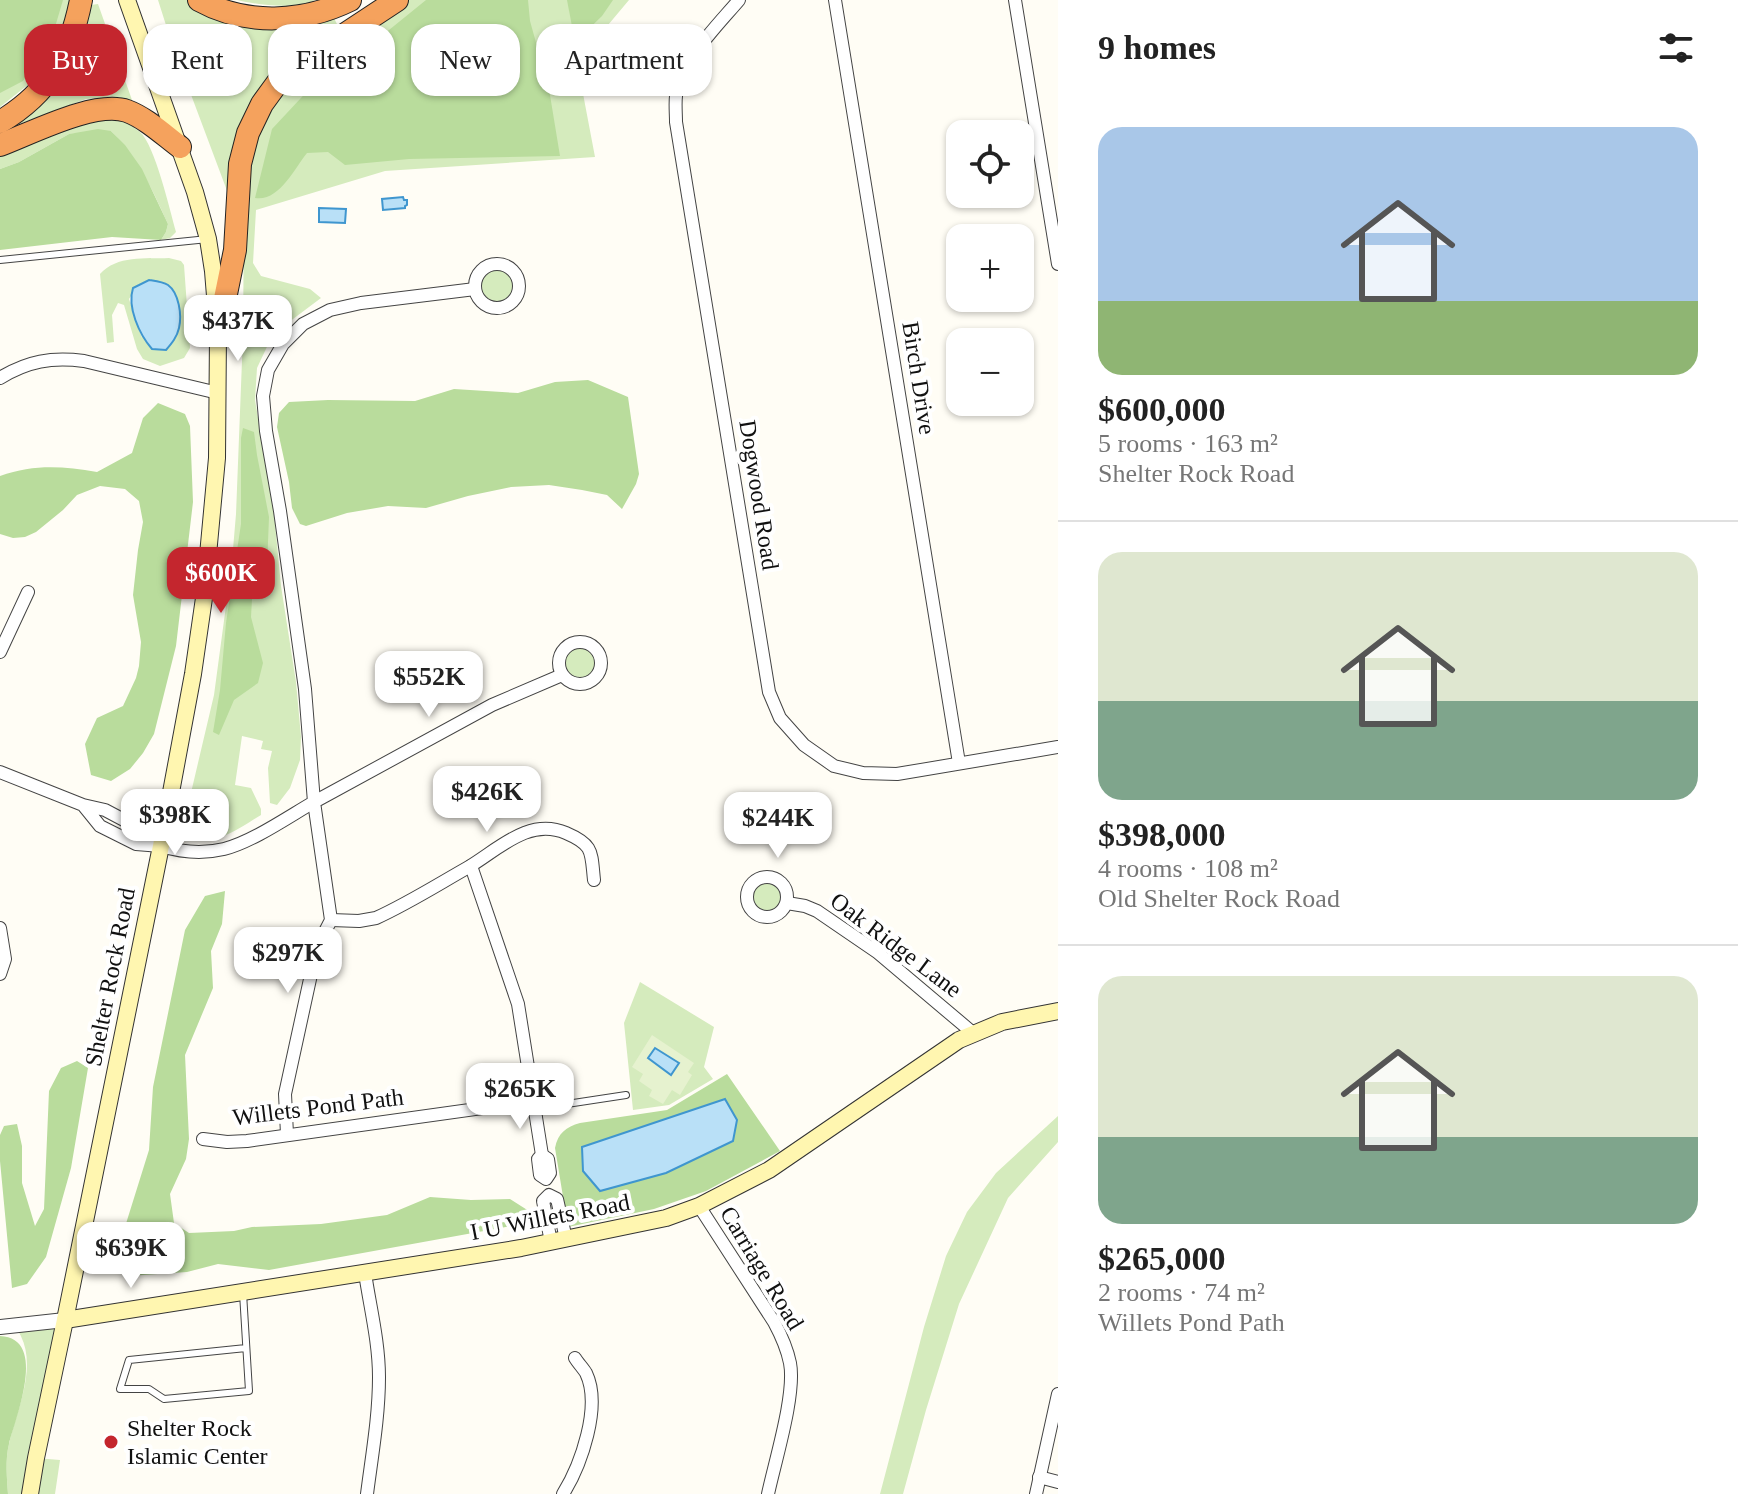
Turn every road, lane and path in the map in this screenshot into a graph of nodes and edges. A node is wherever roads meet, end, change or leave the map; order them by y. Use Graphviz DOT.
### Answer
graph roads {
  1 [pos="81,0"];
  2 [pos="127,0"];
  3 [pos="199,0"];
  4 [pos="350,0"];
  5 [pos="397,0"];
  6 [pos="739,0"];
  7 [pos="835,0"];
  8 [pos="1015,0"];
  9 [pos="0,122"];
  10 [pos="0,145"];
  11 [pos="180,147"];
  12 [pos="208,239"];
  13 [pos="0,260"];
  14 [pos="1058,264"];
  15 [pos="475,289"];
  16 [pos="218,333"];
  17 [pos="0,378"];
  18 [pos="218,393"];
  19 [pos="28,592"];
  20 [pos="0,652"];
  21 [pos="562,675"];
  22 [pos="1058,747"];
  23 [pos="959,763"];
  24 [pos="0,772"];
  25 [pos="314,802"];
  26 [pos="161,846"];
  27 [pos="471,866"];
  28 [pos="594,880"];
  29 [pos="787,903"];
  30 [pos="331,920"];
  31 [pos="0,928"];
  32 [pos="0,974"];
  33 [pos="1058,1011"];
  34 [pos="973,1033"];
  35 [pos="626,1095"];
  36 [pos="534,1105"];
  37 [pos="287,1134"];
  38 [pos="203,1139"];
  39 [pos="699,1206"];
  40 [pos="559,1240"];
  41 [pos="365,1273"];
  42 [pos="243,1293"];
  43 [pos="65,1320"];
  44 [pos="0,1327"];
  45 [pos="246,1348"];
  46 [pos="575,1358"];
  47 [pos="1058,1394"];
  48 [pos="1039,1477"];
  49 [pos="1058,1482"];
  50 [pos="30,1494"];
  51 [pos="367,1494"];
  52 [pos="563,1494"];
  53 [pos="768,1494"];
  54 [pos="1036,1494"];
  1 -- 9 [label="highway"];
  2 -- 11 [label="main road, Shelter Rock Road"];
  3 -- 4 [label="highway"];
  5 -- 16 [label="highway"];
  6 -- 23 [label="street, Dogwood Road"];
  7 -- 23 [label="street, Birch Drive"];
  8 -- 14 [label="street"];
  10 -- 11 [label="highway"];
  11 -- 12 [label="main road, Shelter Rock Road"];
  12 -- 13 [label="lane"];
  12 -- 16 [label="main road, Shelter Rock Road"];
  15 -- 25 [label="street"];
  16 -- 18 [label="main road, Shelter Rock Road"];
  17 -- 18 [label="street"];
  18 -- 26 [label="main road, Shelter Rock Road"];
  19 -- 20 [label="street"];
  21 -- 25 [label="street"];
  22 -- 23 [label="street, Dogwood Road"];
  24 -- 26 [label="street"];
  25 -- 26 [label="street"];
  25 -- 30 [label="street"];
  26 -- 43 [label="main road, Shelter Rock Road"];
  27 -- 28 [label="street"];
  27 -- 30 [label="street"];
  27 -- 36 [label="street"];
  29 -- 34 [label="street, Oak Ridge Lane"];
  30 -- 37 [label="street"];
  31 -- 32 [label="street"];
  33 -- 34 [label="main road, I U Willets Road"];
  34 -- 39 [label="main road, I U Willets Road"];
  35 -- 36 [label="lane"];
  36 -- 37 [label="street, Willets Pond Path"];
  36 -- 40 [label="street"];
  37 -- 38 [label="street, Willets Pond Path"];
  39 -- 40 [label="main road, I U Willets Road"];
  39 -- 53 [label="street, Carriage Road"];
  40 -- 41 [label="main road, I U Willets Road"];
  41 -- 42 [label="main road, I U Willets Road"];
  41 -- 51 [label="street"];
  42 -- 43 [label="main road, I U Willets Road"];
  42 -- 45 [label="lane"];
  43 -- 44 [label="street, I U Willets Road"];
  43 -- 50 [label="main road, Shelter Rock Road"];
  45 -- 45 [label="lane"];
  46 -- 52 [label="street"];
  47 -- 48 [label="street"];
  48 -- 49 [label="street"];
  48 -- 54 [label="street"];
}
